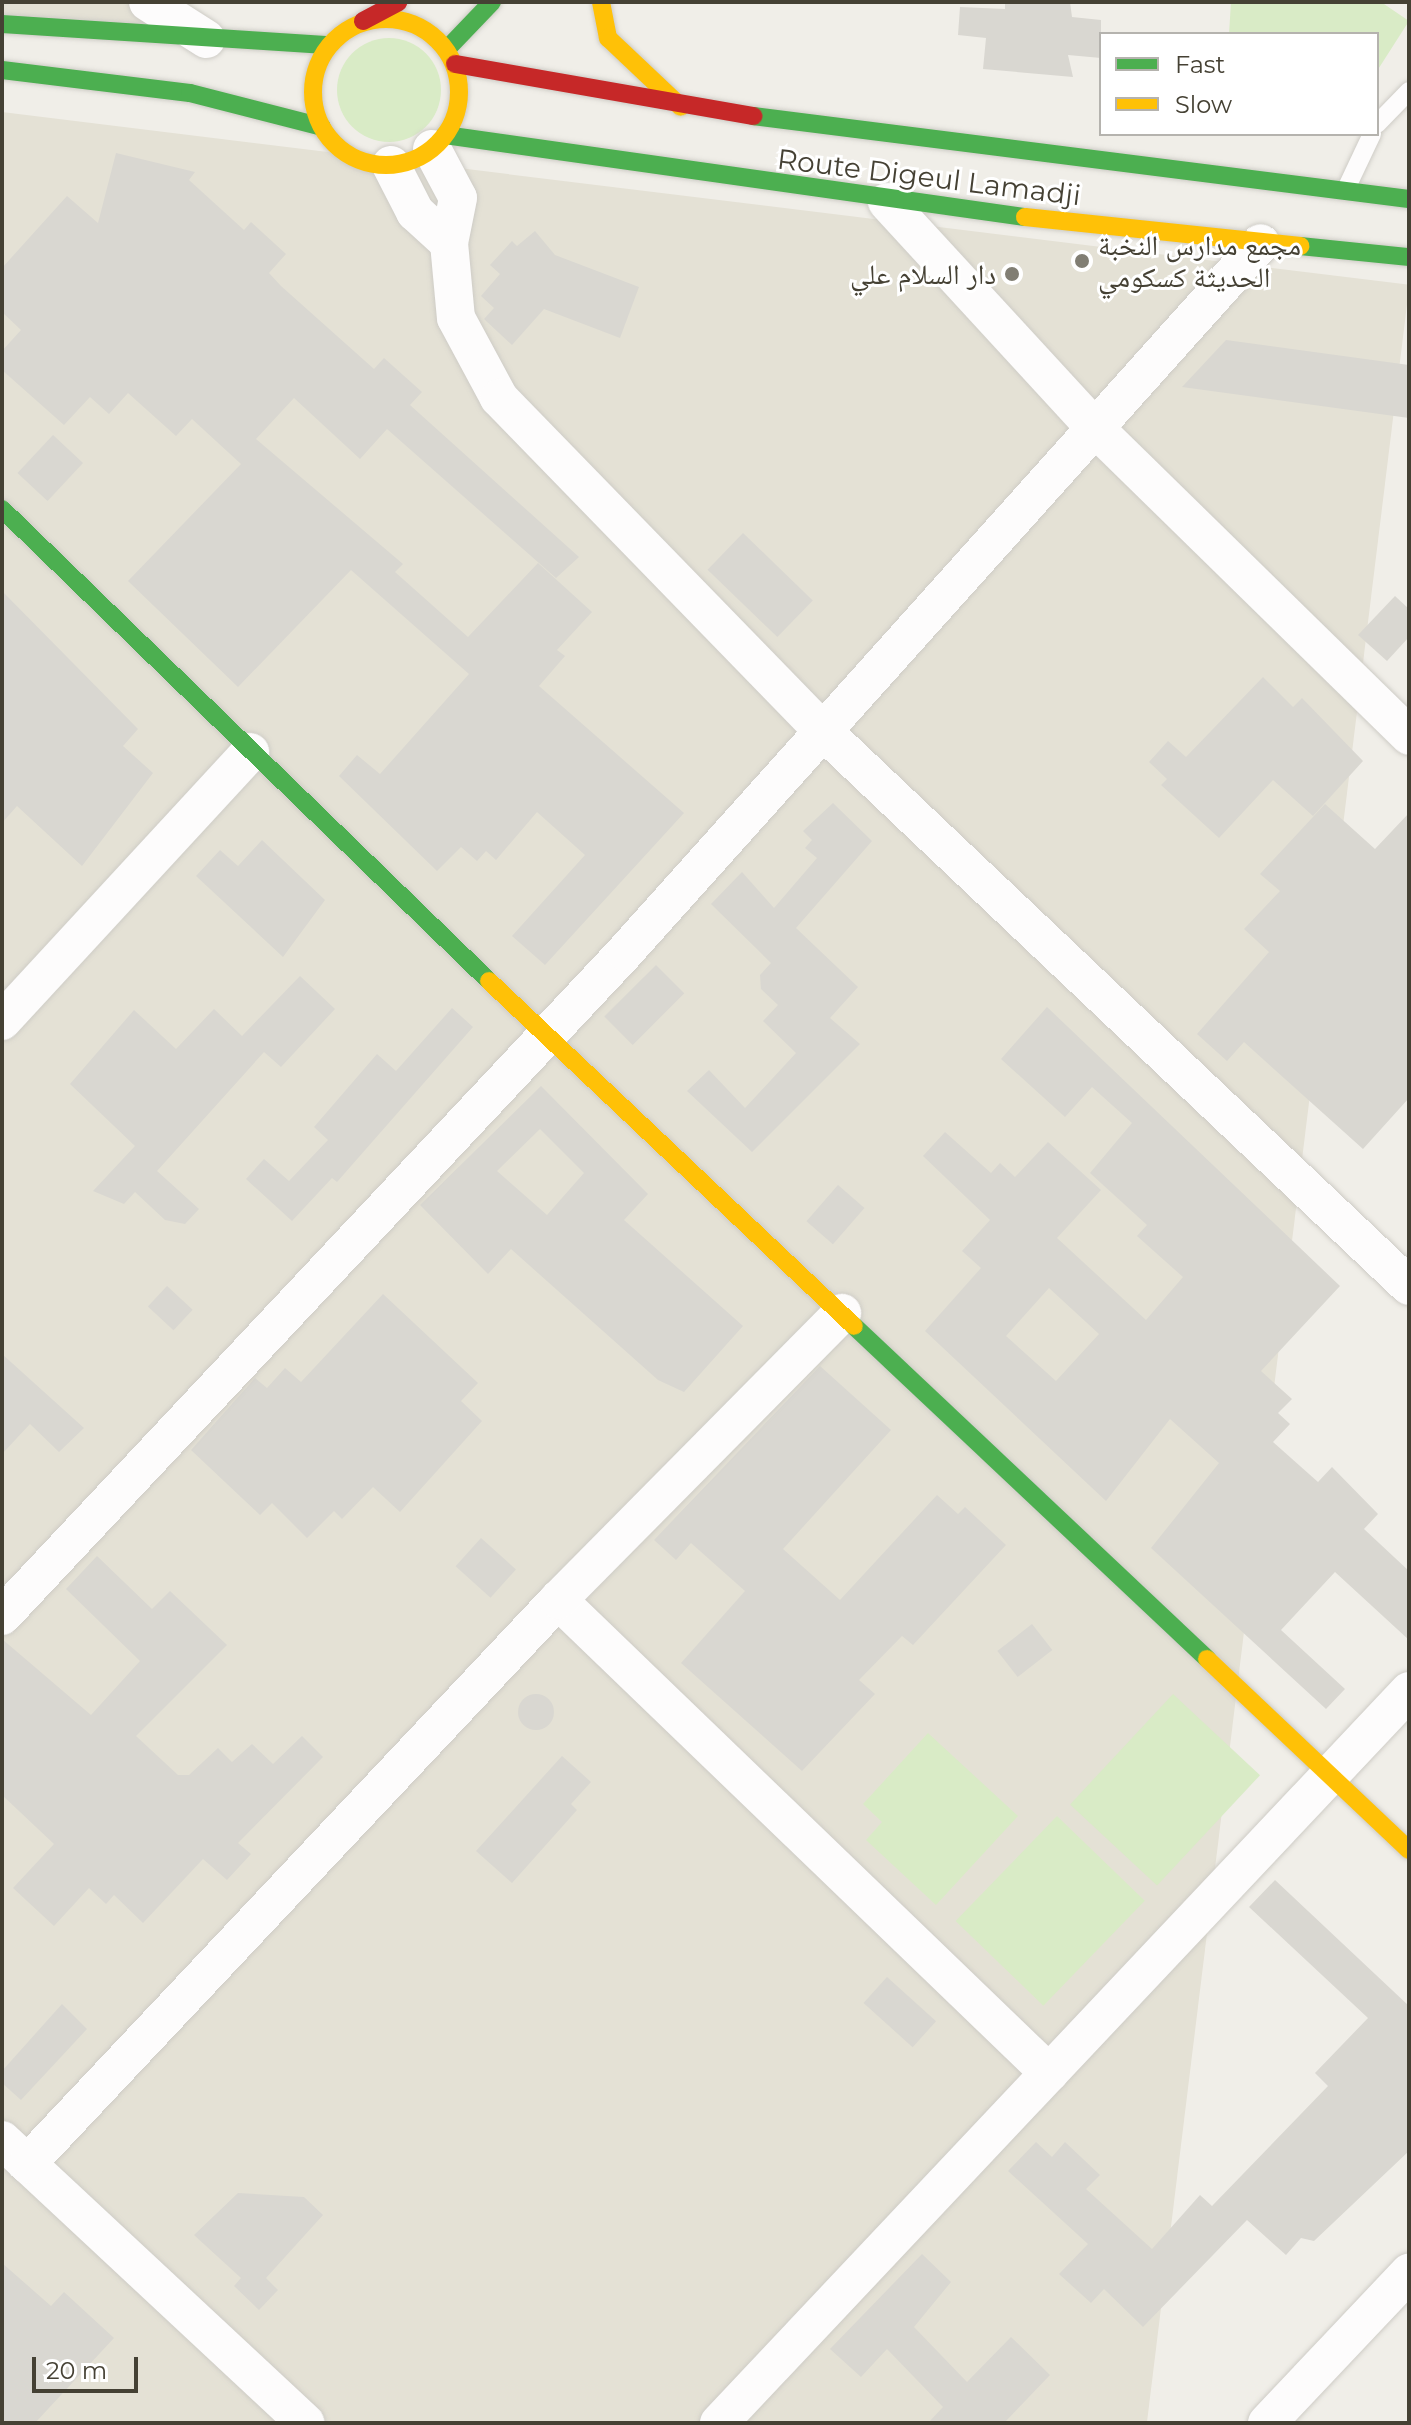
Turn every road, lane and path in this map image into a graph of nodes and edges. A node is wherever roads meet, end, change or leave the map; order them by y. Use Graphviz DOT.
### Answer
graph roads {
  1 [pos="148,2"];
  2 [pos="398,2"];
  3 [pos="492,2"];
  4 [pos="601,2"];
  5 [pos="363,21"];
  6 [pos="2,24"];
  7 [pos="211,43"];
  8 [pos="329,45"];
  9 [pos="451,57"];
  10 [pos="2,70"];
  11 [pos="1409,91"];
  12 [pos="681,107"];
  13 [pos="1379,122"];
  14 [pos="322,127"];
  15 [pos="1371,136"];
  16 [pos="438,142"];
  17 [pos="391,165"];
  18 [pos="1344,193"];
  19 [pos="1409,199"];
  20 [pos="887,202"];
  21 [pos="449,243"];
  22 [pos="1261,243"];
  23 [pos="1409,257"];
  24 [pos="1097,430"];
  25 [pos="2,509"];
  26 [pos="823,731"];
  27 [pos="1409,736"];
  28 [pos="250,752"];
  29 [pos="2,1021"];
  30 [pos="545,1035"];
  31 [pos="1409,1286"];
  32 [pos="842,1313"];
  33 [pos="558,1600"];
  34 [pos="2,1616"];
  35 [pos="1409,1691"];
  36 [pos="1326,1779"];
  37 [pos="1409,1850"];
  38 [pos="1049,2073"];
  39 [pos="14,2152"];
  40 [pos="1409,2273"];
  41 [pos="305,2423"];
  42 [pos="719,2423"];
  43 [pos="1267,2423"];
  1 -- 7 [label="street"];
  2 -- 5 [label="main road"];
  3 -- 9 [label="main road"];
  4 -- 12 [label="main road"];
  5 -- 8 [label="main road"];
  5 -- 9 [label="main road"];
  6 -- 7 [label="main road"];
  7 -- 8 [label="main road"];
  8 -- 14 [label="main road"];
  9 -- 12 [label="main road, Route Digeul Lamadji"];
  9 -- 16 [label="main road"];
  10 -- 14 [label="main road"];
  11 -- 13 [label="lane"];
  12 -- 18 [label="main road, Route Digeul Lamadji"];
  14 -- 17 [label="main road"];
  15 -- 18 [label="lane"];
  16 -- 17 [label="main road"];
  16 -- 20 [label="main road, Route Digeul Lamadji"];
  16 -- 21 [label="street"];
  17 -- 21 [label="street"];
  18 -- 19 [label="main road, Route Digeul Lamadji"];
  20 -- 22 [label="main road, Route Digeul Lamadji"];
  20 -- 24 [label="street"];
  21 -- 26 [label="street"];
  22 -- 23 [label="main road, Route Digeul Lamadji"];
  22 -- 24 [label="street"];
  24 -- 26 [label="street"];
  24 -- 27 [label="street"];
  25 -- 28 [label="main road"];
  26 -- 30 [label="street"];
  26 -- 31 [label="street"];
  28 -- 29 [label="street"];
  28 -- 30 [label="main road"];
  30 -- 32 [label="main road"];
  30 -- 34 [label="street"];
  32 -- 33 [label="street"];
  32 -- 36 [label="main road"];
  33 -- 38 [label="street"];
  33 -- 39 [label="street"];
  35 -- 36 [label="street"];
  36 -- 37 [label="main road"];
  36 -- 38 [label="street"];
  38 -- 42 [label="street"];
  39 -- 41 [label="street"];
  40 -- 43 [label="street"];
}
